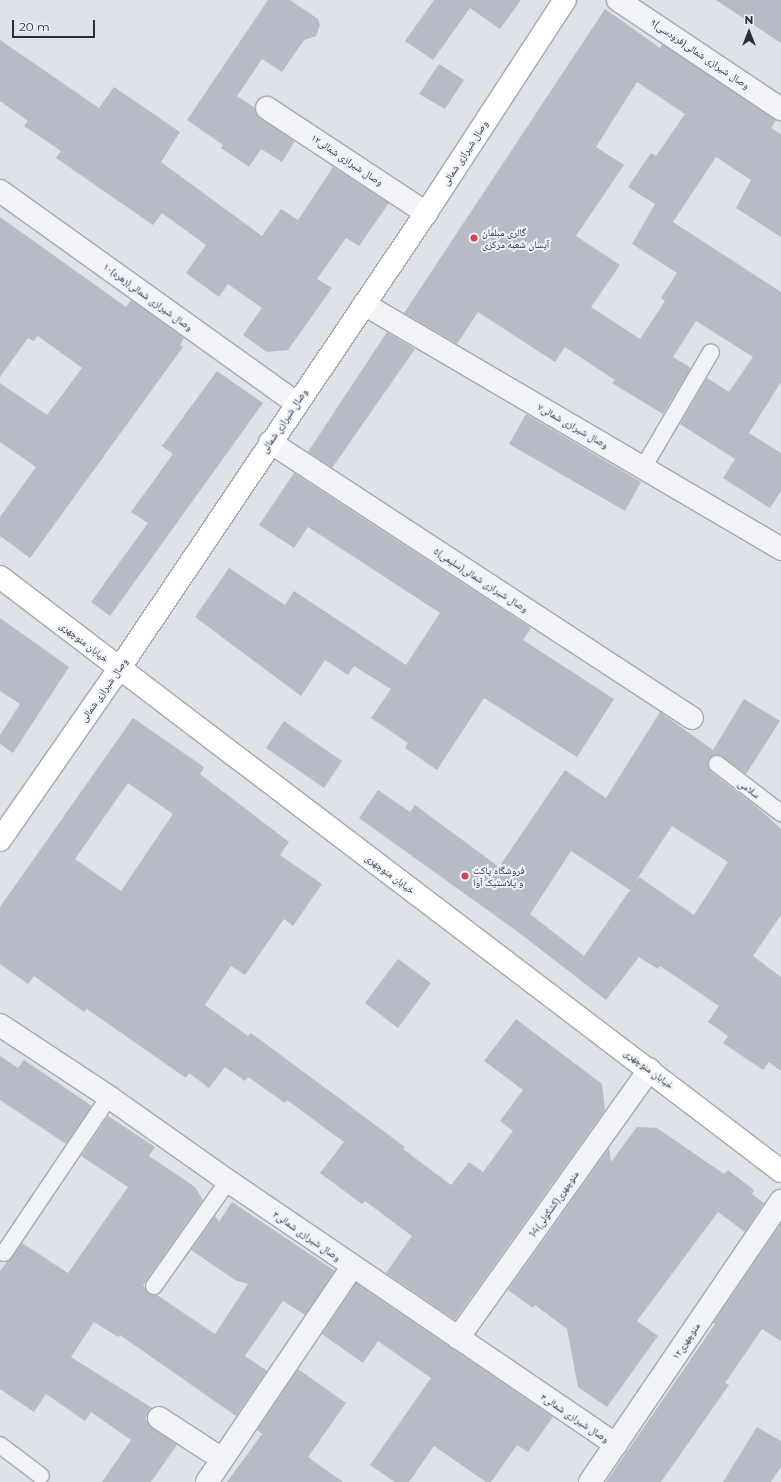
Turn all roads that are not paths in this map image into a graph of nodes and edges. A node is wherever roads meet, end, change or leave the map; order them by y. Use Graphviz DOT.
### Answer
graph roads {
  1 [pos="565,0"];
  2 [pos="618,0"];
  3 [pos="267,108"];
  4 [pos="781,109"];
  5 [pos="0,191"];
  6 [pos="426,213"];
  7 [pos="364,304"];
  8 [pos="711,352"];
  9 [pos="296,403"];
  10 [pos="270,442"];
  11 [pos="643,468"];
  12 [pos="781,549"];
  13 [pos="0,577"];
  14 [pos="119,669"];
  15 [pos="692,718"];
  16 [pos="716,764"];
  17 [pos="781,813"];
  18 [pos="0,840"];
  19 [pos="0,1025"];
  20 [pos="650,1069"];
  21 [pos="109,1097"];
  22 [pos="781,1171"];
  23 [pos="228,1181"];
  24 [pos="781,1201"];
  25 [pos="4,1253"];
  26 [pos="352,1267"];
  27 [pos="154,1286"];
  28 [pos="458,1338"];
  29 [pos="159,1418"];
  30 [pos="0,1445"];
  31 [pos="616,1445"];
  32 [pos="222,1459"];
  33 [pos="41,1476"];
  34 [pos="207,1482"];
  35 [pos="590,1482"];
  1 -- 6 [label="main road, وصال شیرازی شمالی"];
  2 -- 4 [label="street, ۹وصال شیرازی شمالی(فرودسی)"];
  3 -- 6 [label="street, ۱۲وصال شیرازی شمالی"];
  5 -- 9 [label="street, ۱۰وصال شیرازی شمالی(زهره)"];
  6 -- 7 [label="main road, وصال شیرازی شمالی"];
  7 -- 9 [label="main road, وصال شیرازی شمالی"];
  7 -- 11 [label="street, وصال شیرازی شمالی۷"];
  8 -- 11 [label="lane"];
  9 -- 10 [label="main road, وصال شیرازی شمالی"];
  10 -- 14 [label="main road, وصال شیرازی شمالی"];
  10 -- 15 [label="street, ۵وصال شیرازی شمالی(سلیمی)"];
  11 -- 12 [label="street, وصال شیرازی شمالی۷"];
  13 -- 14 [label="main road, خیابان منوچهری"];
  14 -- 18 [label="main road, وصال شیرازی شمالی"];
  14 -- 20 [label="main road, خیابان منوچهری"];
  16 -- 17 [label="lane, سلامی"];
  19 -- 21 [label="street, وصال شیرازی شمالی۳"];
  20 -- 22 [label="main road, خیابان منوچهری"];
  20 -- 28 [label="street, 14منوچهری(کشکولی)"];
  21 -- 23 [label="street, وصال شیرازی شمالی۳"];
  21 -- 25 [label="lane"];
  23 -- 26 [label="street, وصال شیرازی شمالی۳"];
  23 -- 27 [label="lane"];
  24 -- 31 [label="street, منوچهری۱۲"];
  26 -- 28 [label="street, وصال شیرازی شمالی۳"];
  26 -- 32 [label="street"];
  28 -- 31 [label="street, وصال شیرازی شمالی۳"];
  29 -- 32 [label="street"];
  30 -- 33 [label="lane"];
  31 -- 35 [label="street, منوچهری۱۲"];
  32 -- 34 [label="street"];
}
